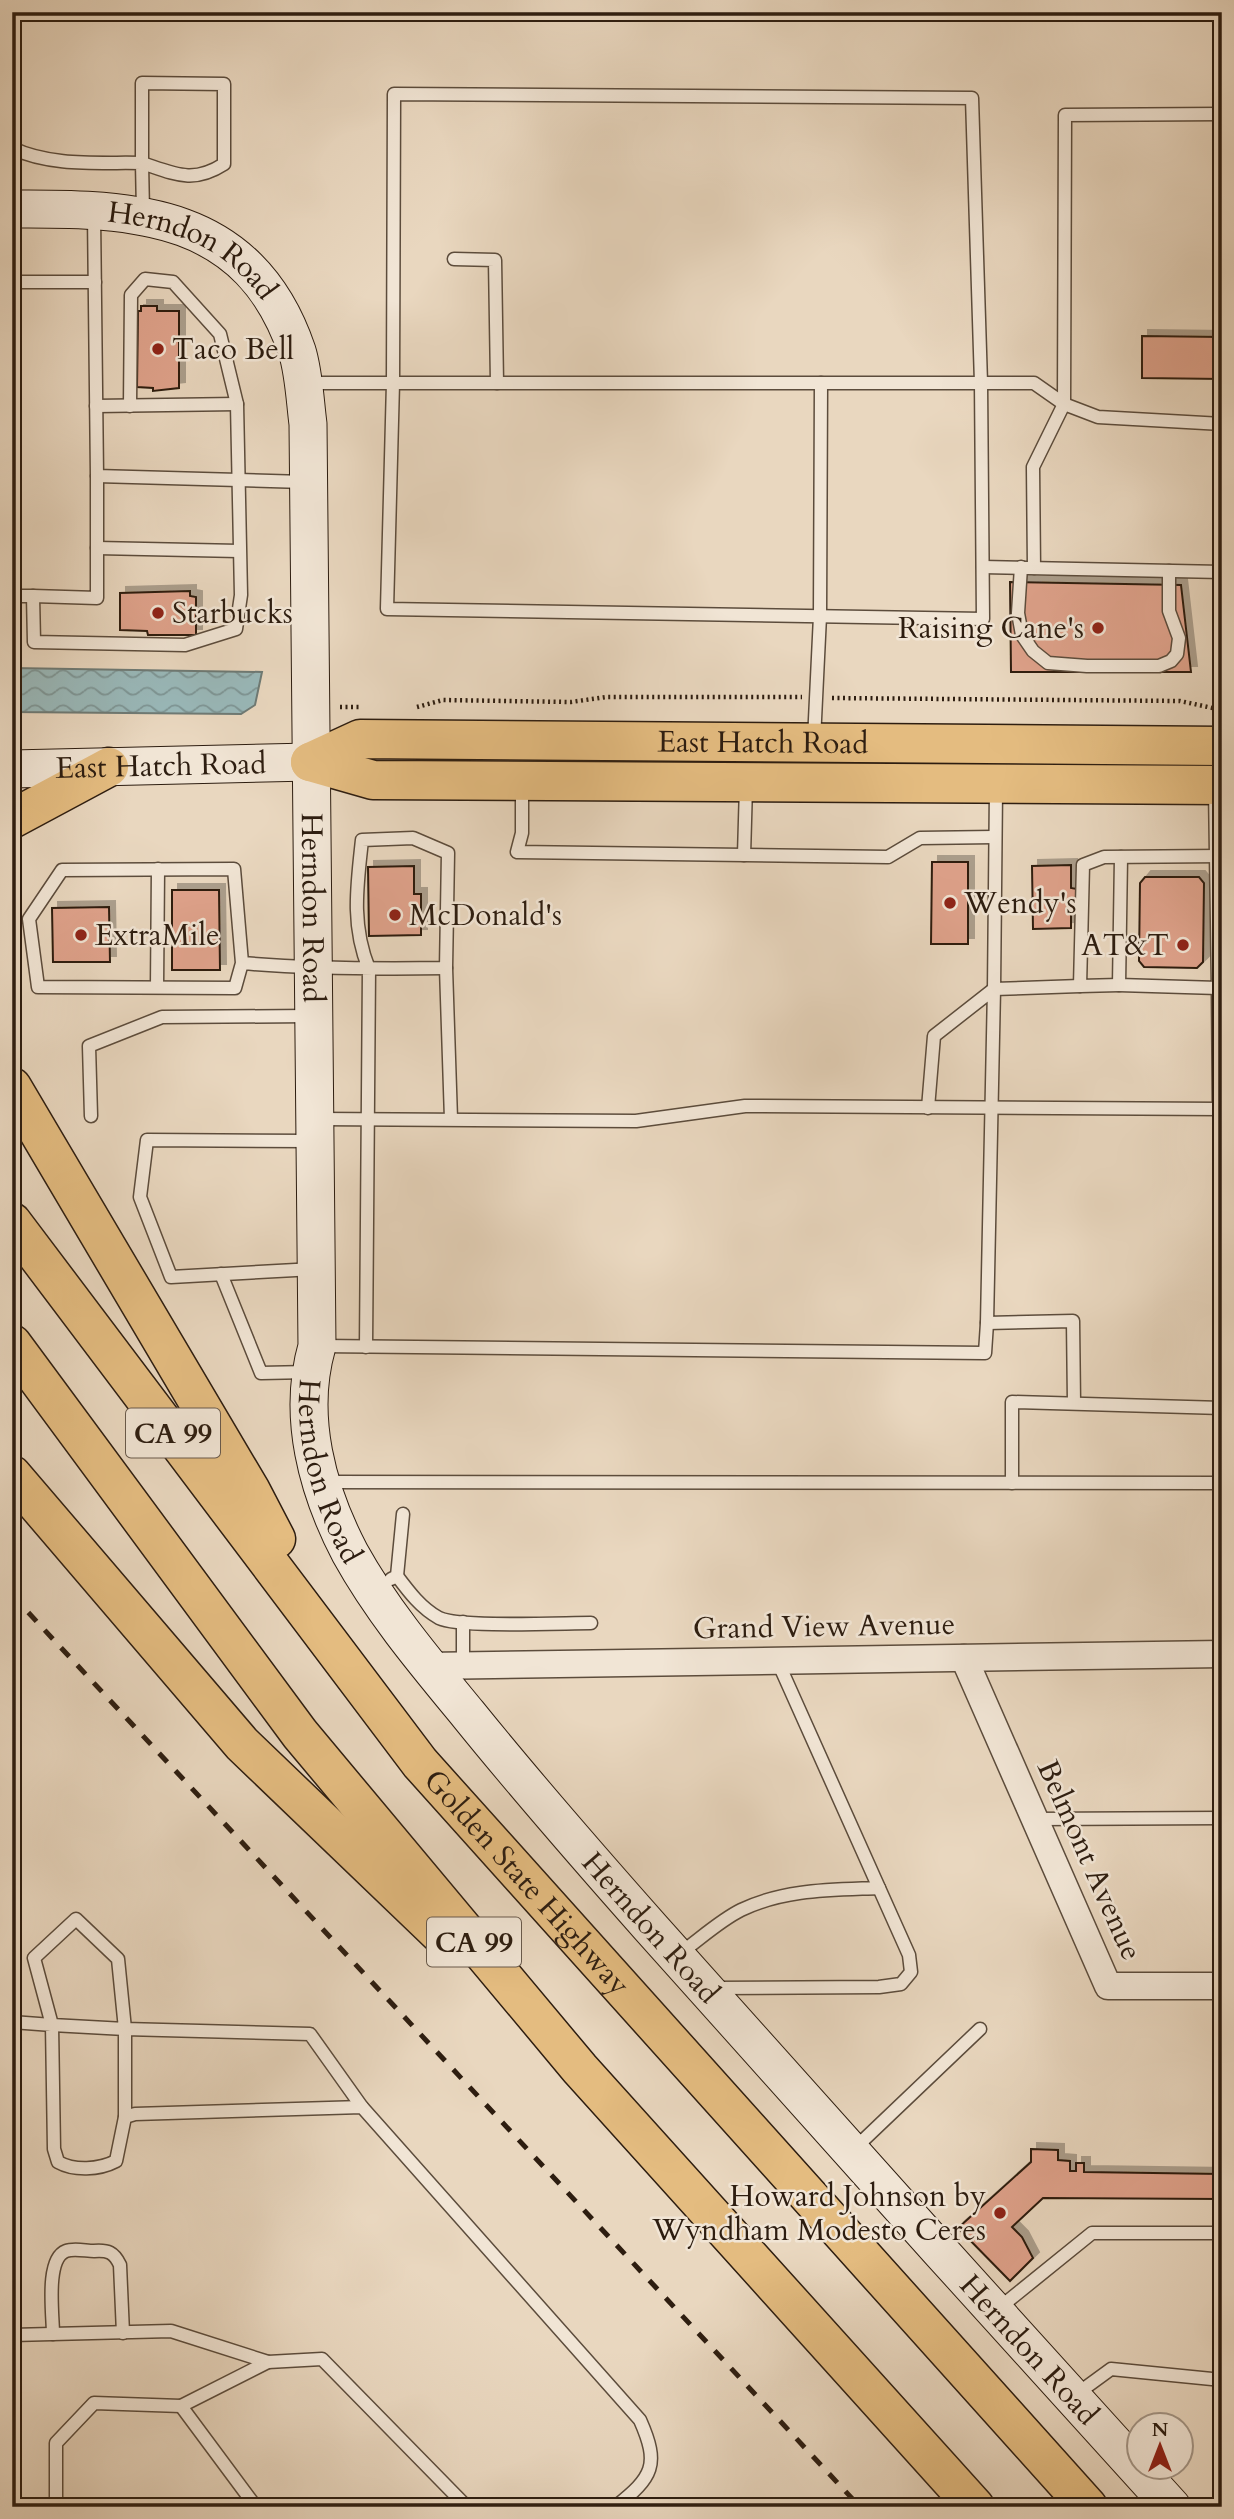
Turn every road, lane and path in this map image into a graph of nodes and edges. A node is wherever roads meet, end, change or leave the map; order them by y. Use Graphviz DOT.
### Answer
graph roads {
  1 [pos="1222,114"];
  2 [pos="12,148"];
  3 [pos="142,163"];
  4 [pos="12,209"];
  5 [pos="94,209"];
  6 [pos="143,216"];
  7 [pos="454,259"];
  8 [pos="16,282"];
  9 [pos="94,282"];
  10 [pos="302,383"];
  11 [pos="393,383"];
  12 [pos="497,383"];
  13 [pos="821,383"];
  14 [pos="981,383"];
  15 [pos="237,404"];
  16 [pos="1064,404"];
  17 [pos="96,406"];
  18 [pos="130,406"];
  19 [pos="1222,424"];
  20 [pos="97,476"];
  21 [pos="237,480"];
  22 [pos="308,482"];
  23 [pos="97,548"];
  24 [pos="239,551"];
  25 [pos="983,567"];
  26 [pos="1027,568"];
  27 [pos="1169,571"];
  28 [pos="1222,572"];
  29 [pos="12,596"];
  30 [pos="33,596"];
  31 [pos="820,616"];
  32 [pos="815,697"];
  33 [pos="311,707"];
  34 [pos="364,707"];
  35 [pos="405,707"];
  36 [pos="1222,710"];
  37 [pos="814,743"];
  38 [pos="1222,746"];
  39 [pos="310,762"];
  40 [pos="109,767"];
  41 [pos="12,769"];
  42 [pos="522,781"];
  43 [pos="746,782"];
  44 [pos="996,784"];
  45 [pos="1218,785"];
  46 [pos="12,819"];
  47 [pos="994,837"];
  48 [pos="744,855"];
  49 [pos="1219,856"];
  50 [pos="1121,857"];
  51 [pos="158,869"];
  52 [pos="242,963"];
  53 [pos="446,968"];
  54 [pos="369,969"];
  55 [pos="313,970"];
  56 [pos="1119,985"];
  57 [pos="1080,986"];
  58 [pos="157,987"];
  59 [pos="1218,988"];
  60 [pos="994,989"];
  61 [pos="313,1016"];
  62 [pos="12,1087"];
  63 [pos="928,1108"];
  64 [pos="991,1108"];
  65 [pos="1220,1109"];
  66 [pos="91,1116"];
  67 [pos="366,1119"];
  68 [pos="451,1119"];
  69 [pos="315,1130"];
  70 [pos="12,1222"];
  71 [pos="316,1269"];
  72 [pos="221,1274"];
  73 [pos="988,1322"];
  74 [pos="12,1344"];
  75 [pos="366,1347"];
  76 [pos="314,1359"];
  77 [pos="12,1371"];
  78 [pos="1074,1403"];
  79 [pos="1222,1408"];
  80 [pos="12,1475"];
  81 [pos="319,1482"];
  82 [pos="1012,1483"];
  83 [pos="1222,1483"];
  84 [pos="132,1506"];
  85 [pos="403,1514"];
  86 [pos="384,1583"];
  87 [pos="463,1622"];
  88 [pos="591,1623"];
  89 [pos="332,1646"];
  90 [pos="1222,1654"];
  91 [pos="964,1658"];
  92 [pos="777,1660"];
  93 [pos="427,1665"];
  94 [pos="463,1665"];
  95 [pos="1222,1818"];
  96 [pos="1035,1819"];
  97 [pos="879,1888"];
  98 [pos="676,1956"];
  99 [pos="1222,1986"];
  100 [pos="705,1988"];
  101 [pos="12,2022"];
  102 [pos="51,2025"];
  103 [pos="125,2029"];
  104 [pos="980,2029"];
  105 [pos="580,2069"];
  106 [pos="362,2107"];
  107 [pos="125,2117"];
  108 [pos="850,2153"];
  109 [pos="1222,2233"];
  110 [pos="995,2312"];
  111 [pos="123,2333"];
  112 [pos="53,2334"];
  113 [pos="12,2335"];
  114 [pos="268,2362"];
  115 [pos="1222,2380"];
  116 [pos="1072,2397"];
  117 [pos="181,2406"];
  118 [pos="56,2507"];
  119 [pos="256,2507"];
  120 [pos="467,2507"];
  121 [pos="615,2507"];
  122 [pos="975,2507"];
  123 [pos="1088,2507"];
  124 [pos="1172,2507"];
  1 -- 16 [label="lane"];
  2 -- 3 [label="lane"];
  3 -- 3 [label="lane"];
  3 -- 6 [label="lane"];
  4 -- 5 [label="street, Herndon Road"];
  5 -- 6 [label="street, Herndon Road"];
  5 -- 9 [label="lane"];
  6 -- 10 [label="street, Herndon Road"];
  7 -- 12 [label="lane"];
  8 -- 9 [label="lane"];
  9 -- 17 [label="lane"];
  10 -- 11 [label="lane"];
  10 -- 22 [label="street, Herndon Road"];
  11 -- 12 [label="lane"];
  11 -- 14 [label="lane"];
  11 -- 31 [label="lane"];
  12 -- 13 [label="lane"];
  13 -- 14 [label="lane"];
  13 -- 31 [label="lane"];
  14 -- 16 [label="lane"];
  14 -- 25 [label="lane"];
  15 -- 18 [label="lane"];
  15 -- 18 [label="lane"];
  15 -- 21 [label="lane"];
  16 -- 19 [label="lane"];
  16 -- 26 [label="lane"];
  17 -- 18 [label="lane"];
  17 -- 20 [label="lane"];
  20 -- 21 [label="lane"];
  20 -- 23 [label="lane"];
  21 -- 22 [label="lane"];
  21 -- 24 [label="lane"];
  22 -- 33 [label="street, Herndon Road"];
  23 -- 24 [label="lane"];
  23 -- 30 [label="lane"];
  24 -- 30 [label="lane"];
  25 -- 26 [label="lane"];
  25 -- 31 [label="lane"];
  26 -- 27 [label="lane"];
  26 -- 27 [label="lane"];
  27 -- 28 [label="lane"];
  29 -- 30 [label="lane"];
  31 -- 32 [label="lane"];
  32 -- 35 [label="path"];
  32 -- 36 [label="path"];
  32 -- 37 [label="lane"];
  33 -- 34 [label="path"];
  33 -- 39 [label="street, Herndon Road"];
  37 -- 38 [label="main road, East Hatch Road"];
  37 -- 39 [label="main road, East Hatch Road"];
  39 -- 40 [label="street, East Hatch Road"];
  39 -- 42 [label="main road, East Hatch Road"];
  39 -- 55 [label="street, Herndon Road"];
  40 -- 41 [label="street, East Hatch Road"];
  40 -- 46 [label="main road"];
  42 -- 43 [label="main road, East Hatch Road"];
  42 -- 48 [label="lane"];
  43 -- 44 [label="main road, East Hatch Road"];
  43 -- 48 [label="lane"];
  44 -- 45 [label="main road, East Hatch Road"];
  44 -- 47 [label="lane"];
  45 -- 49 [label="lane"];
  47 -- 48 [label="lane"];
  47 -- 60 [label="lane"];
  49 -- 50 [label="lane"];
  49 -- 59 [label="lane"];
  50 -- 56 [label="lane"];
  50 -- 57 [label="lane"];
  51 -- 52 [label="lane"];
  51 -- 58 [label="lane"];
  51 -- 58 [label="lane"];
  52 -- 55 [label="lane"];
  52 -- 58 [label="lane"];
  53 -- 54 [label="lane"];
  53 -- 54 [label="lane"];
  53 -- 68 [label="lane"];
  54 -- 55 [label="lane"];
  54 -- 67 [label="lane"];
  55 -- 61 [label="street, Herndon Road"];
  56 -- 57 [label="lane"];
  56 -- 59 [label="lane"];
  57 -- 60 [label="lane"];
  59 -- 65 [label="lane"];
  60 -- 63 [label="lane"];
  60 -- 64 [label="lane"];
  61 -- 66 [label="lane"];
  61 -- 69 [label="street, Herndon Road"];
  62 -- 89 [label="main road"];
  63 -- 64 [label="lane"];
  63 -- 68 [label="lane"];
  64 -- 65 [label="lane"];
  64 -- 73 [label="lane"];
  67 -- 68 [label="lane"];
  67 -- 69 [label="lane"];
  67 -- 75 [label="lane"];
  69 -- 71 [label="street, Herndon Road"];
  69 -- 72 [label="lane"];
  70 -- 89 [label="main road, Golden State Highway / CA 99"];
  71 -- 72 [label="lane"];
  71 -- 76 [label="street, Herndon Road"];
  72 -- 76 [label="lane"];
  73 -- 75 [label="lane"];
  73 -- 78 [label="lane"];
  74 -- 84 [label="main road, CA 99"];
  75 -- 76 [label="lane"];
  76 -- 81 [label="street, Herndon Road"];
  77 -- 84 [label="main road"];
  78 -- 79 [label="lane"];
  78 -- 82 [label="lane"];
  80 -- 105 [label="main road"];
  81 -- 82 [label="lane"];
  81 -- 86 [label="street, Herndon Road"];
  82 -- 83 [label="lane"];
  84 -- 105 [label="main road, CA 99"];
  85 -- 86 [label="lane"];
  86 -- 87 [label="lane"];
  86 -- 93 [label="street, Herndon Road"];
  87 -- 88 [label="lane"];
  87 -- 94 [label="lane"];
  89 -- 123 [label="main road, Golden State Highway / CA 99"];
  90 -- 91 [label="street, Grand View Avenue"];
  91 -- 92 [label="street, Grand View Avenue"];
  91 -- 96 [label="street, Belmont Avenue"];
  92 -- 94 [label="street, Grand View Avenue"];
  92 -- 97 [label="lane"];
  93 -- 94 [label="street, Grand View Avenue"];
  93 -- 98 [label="street, Herndon Road"];
  95 -- 96 [label="lane"];
  96 -- 99 [label="street, Belmont Avenue"];
  97 -- 98 [label="lane"];
  97 -- 100 [label="lane"];
  98 -- 100 [label="street, Herndon Road"];
  100 -- 108 [label="street, Herndon Road"];
  101 -- 102 [label="lane"];
  102 -- 103 [label="lane"];
  102 -- 103 [label="lane"];
  102 -- 107 [label="lane"];
  103 -- 106 [label="lane"];
  103 -- 107 [label="lane"];
  104 -- 108 [label="lane"];
  105 -- 122 [label="main road, CA 99"];
  106 -- 107 [label="lane"];
  106 -- 121 [label="lane"];
  108 -- 110 [label="street, Herndon Road"];
  109 -- 110 [label="lane"];
  110 -- 116 [label="street, Herndon Road"];
  111 -- 112 [label="lane"];
  111 -- 112 [label="lane"];
  111 -- 114 [label="lane"];
  112 -- 113 [label="lane"];
  114 -- 117 [label="lane"];
  114 -- 120 [label="lane"];
  115 -- 116 [label="lane"];
  116 -- 124 [label="street, Herndon Road"];
  117 -- 118 [label="lane"];
  117 -- 119 [label="lane"];
}
